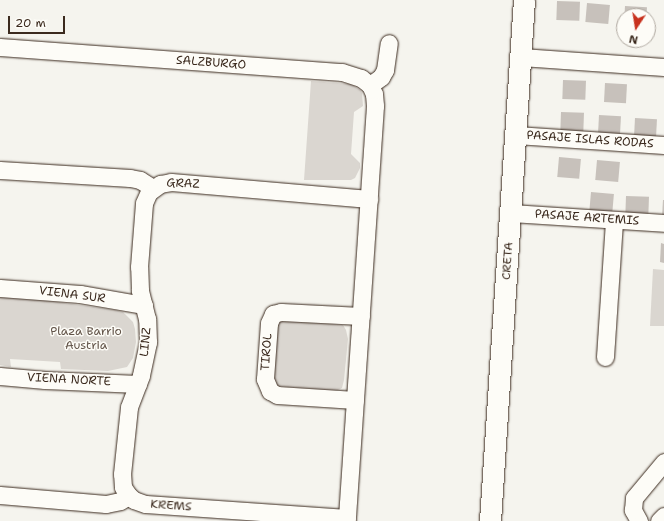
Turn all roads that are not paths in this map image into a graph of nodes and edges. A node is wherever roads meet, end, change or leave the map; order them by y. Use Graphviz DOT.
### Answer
graph roads {
  1 [pos="524,0"];
  2 [pos="389,43"];
  3 [pos="0,47"];
  4 [pos="521,57"];
  5 [pos="664,68"];
  6 [pos="370,85"];
  7 [pos="516,135"];
  8 [pos="664,145"];
  9 [pos="0,170"];
  10 [pos="153,188"];
  11 [pos="369,199"];
  12 [pos="511,213"];
  13 [pos="614,220"];
  14 [pos="664,223"];
  15 [pos="0,288"];
  16 [pos="144,305"];
  17 [pos="361,316"];
  18 [pos="604,357"];
  19 [pos="0,376"];
  20 [pos="138,384"];
  21 [pos="355,400"];
  22 [pos="664,462"];
  23 [pos="0,495"];
  24 [pos="129,496"];
  25 [pos="664,516"];
  26 [pos="347,520"];
  27 [pos="490,521"];
  28 [pos="639,521"];
  29 [pos="659,521"];
  1 -- 4 [label="street, CRETA"];
  2 -- 6 [label="street"];
  3 -- 6 [label="street, SALZBURGO"];
  4 -- 5 [label="street"];
  4 -- 7 [label="street, CRETA"];
  6 -- 11 [label="street"];
  7 -- 8 [label="street, PASAJE ISLAS RODAS"];
  7 -- 12 [label="street, CRETA"];
  9 -- 10 [label="street, GRAZ"];
  10 -- 11 [label="street, GRAZ"];
  10 -- 16 [label="street, LINZ"];
  11 -- 17 [label="street"];
  12 -- 13 [label="street, PASAJE ARTEMIS"];
  12 -- 27 [label="street, CRETA"];
  13 -- 14 [label="street, PASAJE ARTEMIS"];
  13 -- 18 [label="street"];
  15 -- 16 [label="street, VIENA SUR"];
  16 -- 20 [label="street, LINZ"];
  17 -- 21 [label="street"];
  17 -- 21 [label="street, TIROL"];
  19 -- 20 [label="street, VIENA NORTE"];
  20 -- 24 [label="street, LINZ"];
  21 -- 26 [label="street"];
  22 -- 28 [label="street"];
  23 -- 24 [label="street"];
  24 -- 26 [label="street, KREMS"];
  25 -- 29 [label="street"];
}
